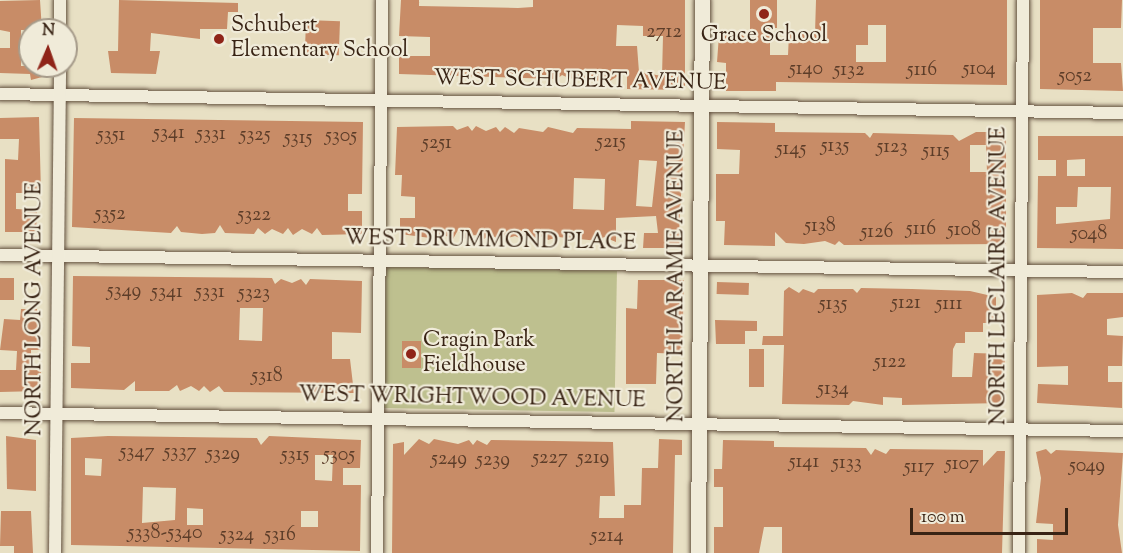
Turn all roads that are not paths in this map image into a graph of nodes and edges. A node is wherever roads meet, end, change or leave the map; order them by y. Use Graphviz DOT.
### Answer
graph roads {
  1 [pos="60,0"];
  2 [pos="382,0"];
  3 [pos="702,0"];
  4 [pos="1023,0"];
  5 [pos="60,18"];
  6 [pos="60,78"];
  7 [pos="0,94"];
  8 [pos="59,95"];
  9 [pos="381,100"];
  10 [pos="701,106"];
  11 [pos="1022,111"];
  12 [pos="1123,113"];
  13 [pos="0,255"];
  14 [pos="58,256"];
  15 [pos="380,261"];
  16 [pos="700,266"];
  17 [pos="1021,271"];
  18 [pos="1123,272"];
  19 [pos="0,413"];
  20 [pos="57,414"];
  21 [pos="378,419"];
  22 [pos="699,424"];
  23 [pos="1020,429"];
  24 [pos="1123,431"];
  25 [pos="55,553"];
  26 [pos="377,553"];
  27 [pos="698,553"];
  28 [pos="1019,553"];
  1 -- 5 [label="street"];
  2 -- 9 [label="street"];
  3 -- 10 [label="street, NORTH LARAMIE AVENUE"];
  4 -- 11 [label="street, NORTH LECLAIRE AVENUE"];
  6 -- 8 [label="street, NORTH LONG AVENUE"];
  7 -- 8 [label="street, WEST SCHUBERT AVENUE"];
  8 -- 9 [label="street, WEST SCHUBERT AVENUE"];
  8 -- 14 [label="street, NORTH LONG AVENUE"];
  9 -- 10 [label="street, WEST SCHUBERT AVENUE"];
  9 -- 15 [label="street"];
  10 -- 11 [label="street, WEST SCHUBERT AVENUE"];
  10 -- 16 [label="street, NORTH LARAMIE AVENUE"];
  11 -- 12 [label="street, WEST SCHUBERT AVENUE"];
  11 -- 17 [label="street, NORTH LECLAIRE AVENUE"];
  13 -- 14 [label="street, WEST DRUMMOND PLACE"];
  14 -- 15 [label="street, WEST DRUMMOND PLACE"];
  14 -- 20 [label="street, NORTH LONG AVENUE"];
  15 -- 16 [label="street, WEST DRUMMOND PLACE"];
  15 -- 21 [label="street"];
  16 -- 17 [label="street, WEST DRUMMOND PLACE"];
  16 -- 22 [label="street, NORTH LARAMIE AVENUE"];
  17 -- 18 [label="street, WEST DRUMMOND PLACE"];
  17 -- 23 [label="street, NORTH LECLAIRE AVENUE"];
  19 -- 20 [label="street, WEST WRIGHTWOOD AVENUE"];
  20 -- 21 [label="street, WEST WRIGHTWOOD AVENUE"];
  20 -- 25 [label="street, NORTH LONG AVENUE"];
  21 -- 22 [label="street, WEST WRIGHTWOOD AVENUE"];
  21 -- 26 [label="street"];
  22 -- 23 [label="street, WEST WRIGHTWOOD AVENUE"];
  22 -- 27 [label="street, NORTH LARAMIE AVENUE"];
  23 -- 24 [label="street, WEST WRIGHTWOOD AVENUE"];
  23 -- 28 [label="street, NORTH LECLAIRE AVENUE"];
}
